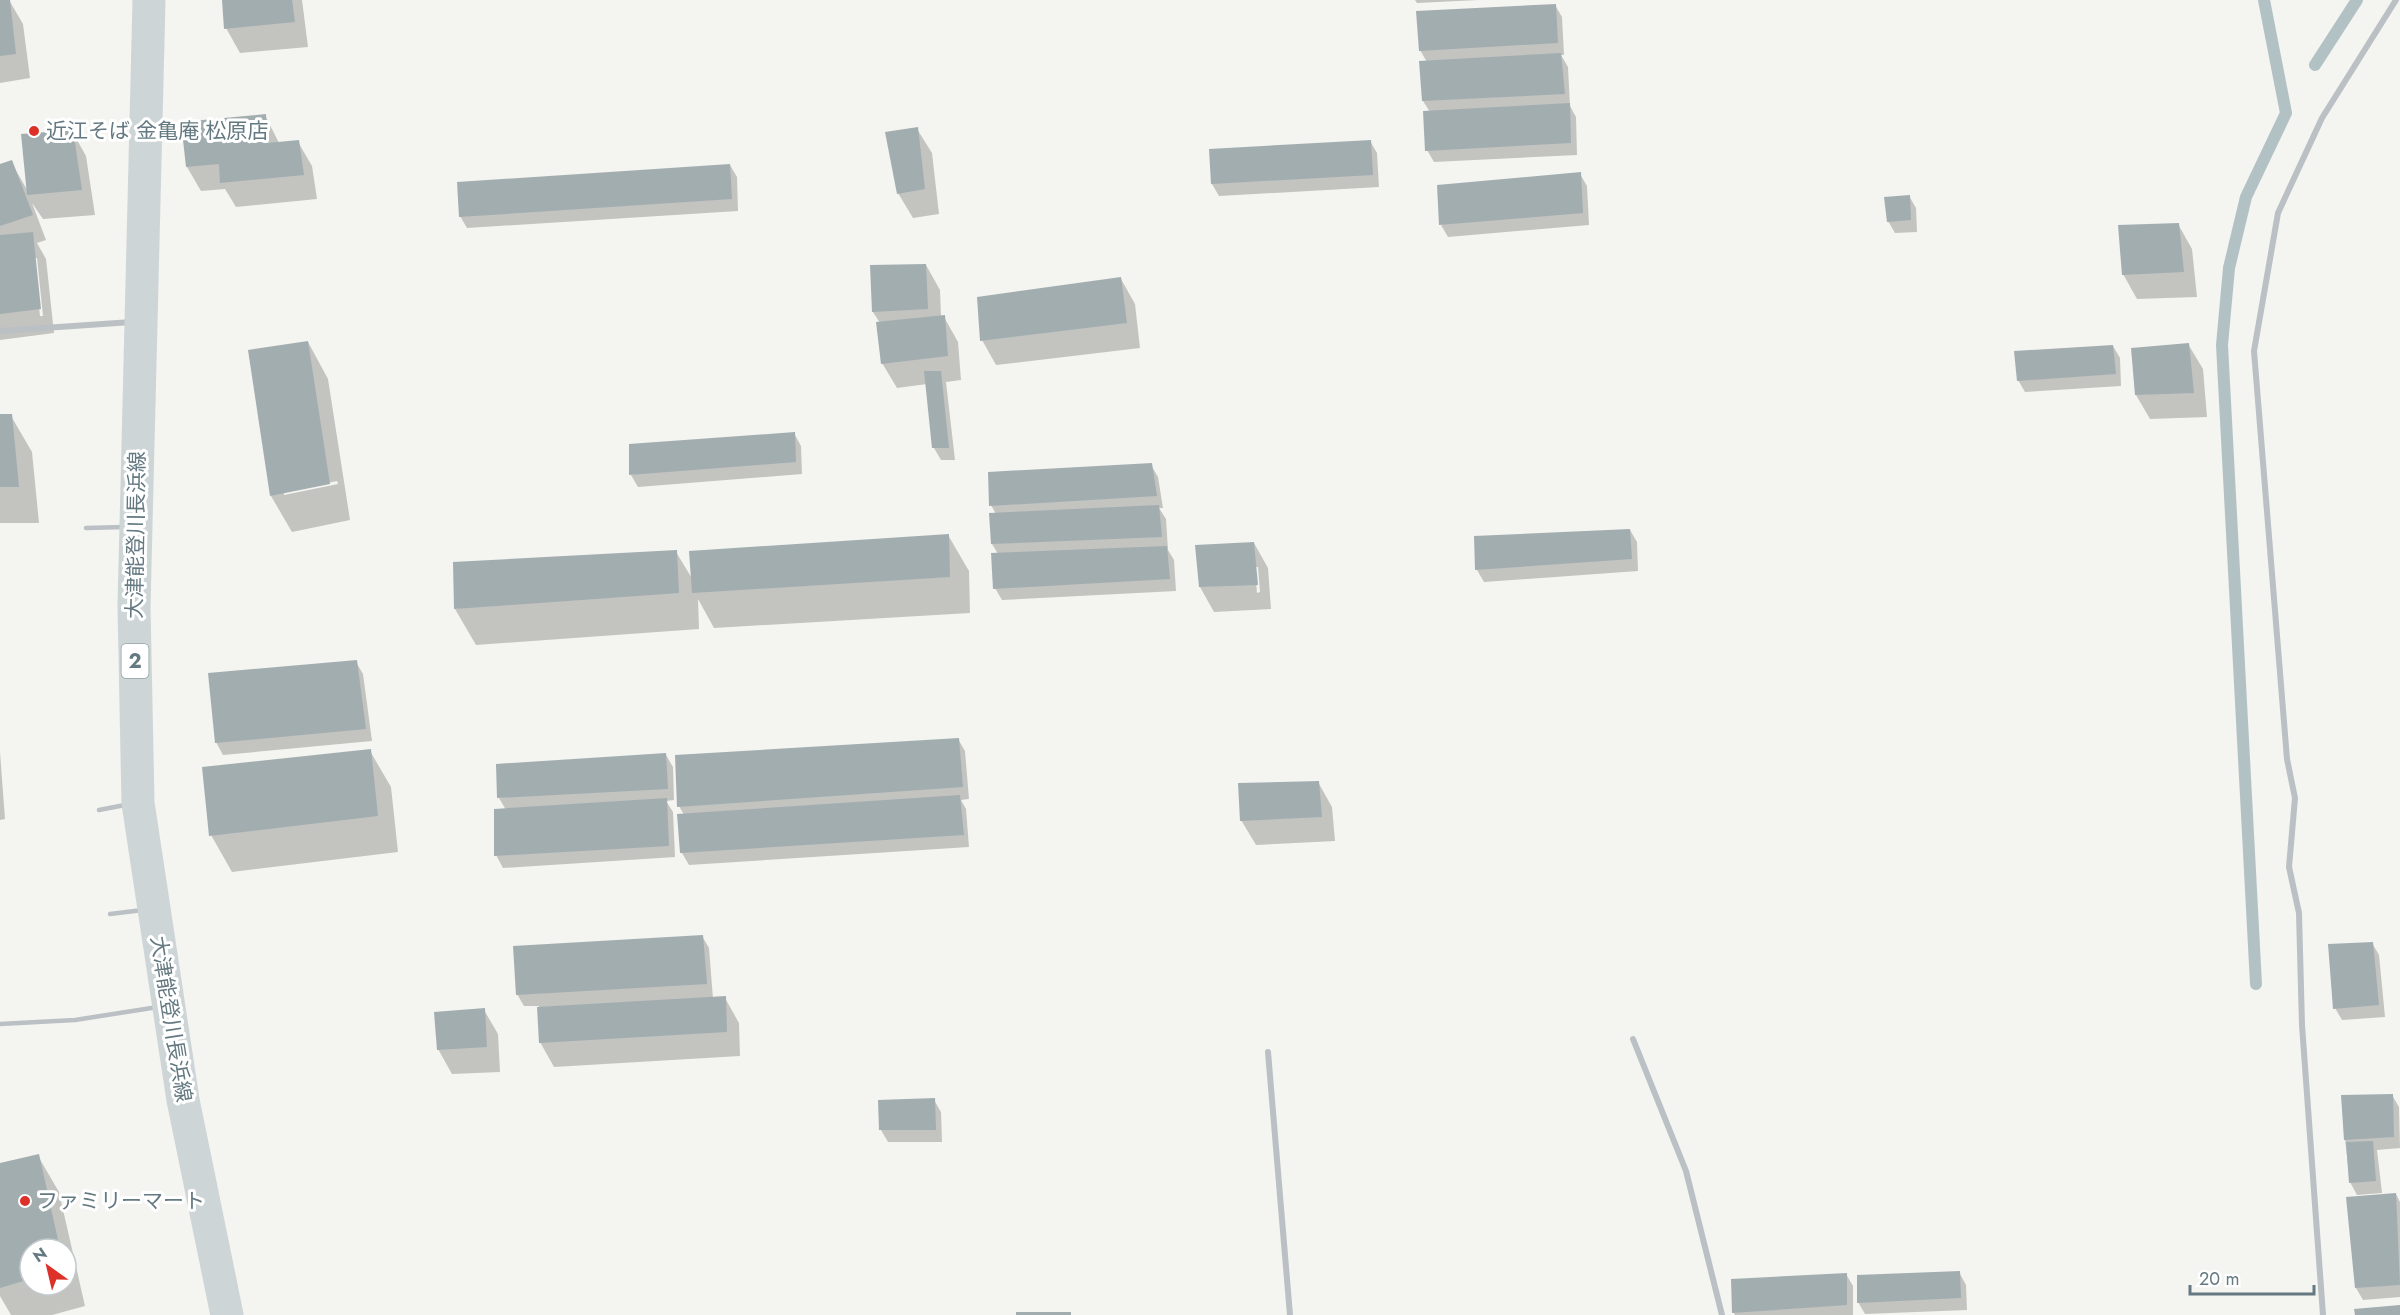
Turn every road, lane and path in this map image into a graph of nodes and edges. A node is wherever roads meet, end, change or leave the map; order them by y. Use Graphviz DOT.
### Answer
graph roads {
  1 [pos="149,0"];
  2 [pos="2396,0"];
  3 [pos="141,322"];
  4 [pos="0,331"];
  5 [pos="136,526"];
  6 [pos="86,528"];
  7 [pos="138,803"];
  8 [pos="99,810"];
  9 [pos="154,909"];
  10 [pos="110,914"];
  11 [pos="169,1006"];
  12 [pos="0,1024"];
  13 [pos="1633,1039"];
  14 [pos="1268,1052"];
  15 [pos="227,1315"];
  16 [pos="1290,1315"];
  17 [pos="1722,1315"];
  18 [pos="2323,1315"];
  1 -- 3 [label="main road, 大津能登川長浜線 / 2"];
  2 -- 18 [label="street"];
  3 -- 4 [label="street"];
  3 -- 5 [label="main road, 大津能登川長浜線 / 2"];
  5 -- 6 [label="lane"];
  5 -- 7 [label="main road, 大津能登川長浜線 / 2"];
  7 -- 8 [label="lane"];
  7 -- 9 [label="main road, 大津能登川長浜線 / 2"];
  9 -- 10 [label="lane"];
  9 -- 11 [label="main road, 大津能登川長浜線 / 2"];
  11 -- 12 [label="lane"];
  11 -- 15 [label="main road, 大津能登川長浜線 / 2"];
  13 -- 17 [label="street"];
  14 -- 16 [label="street"];
}
